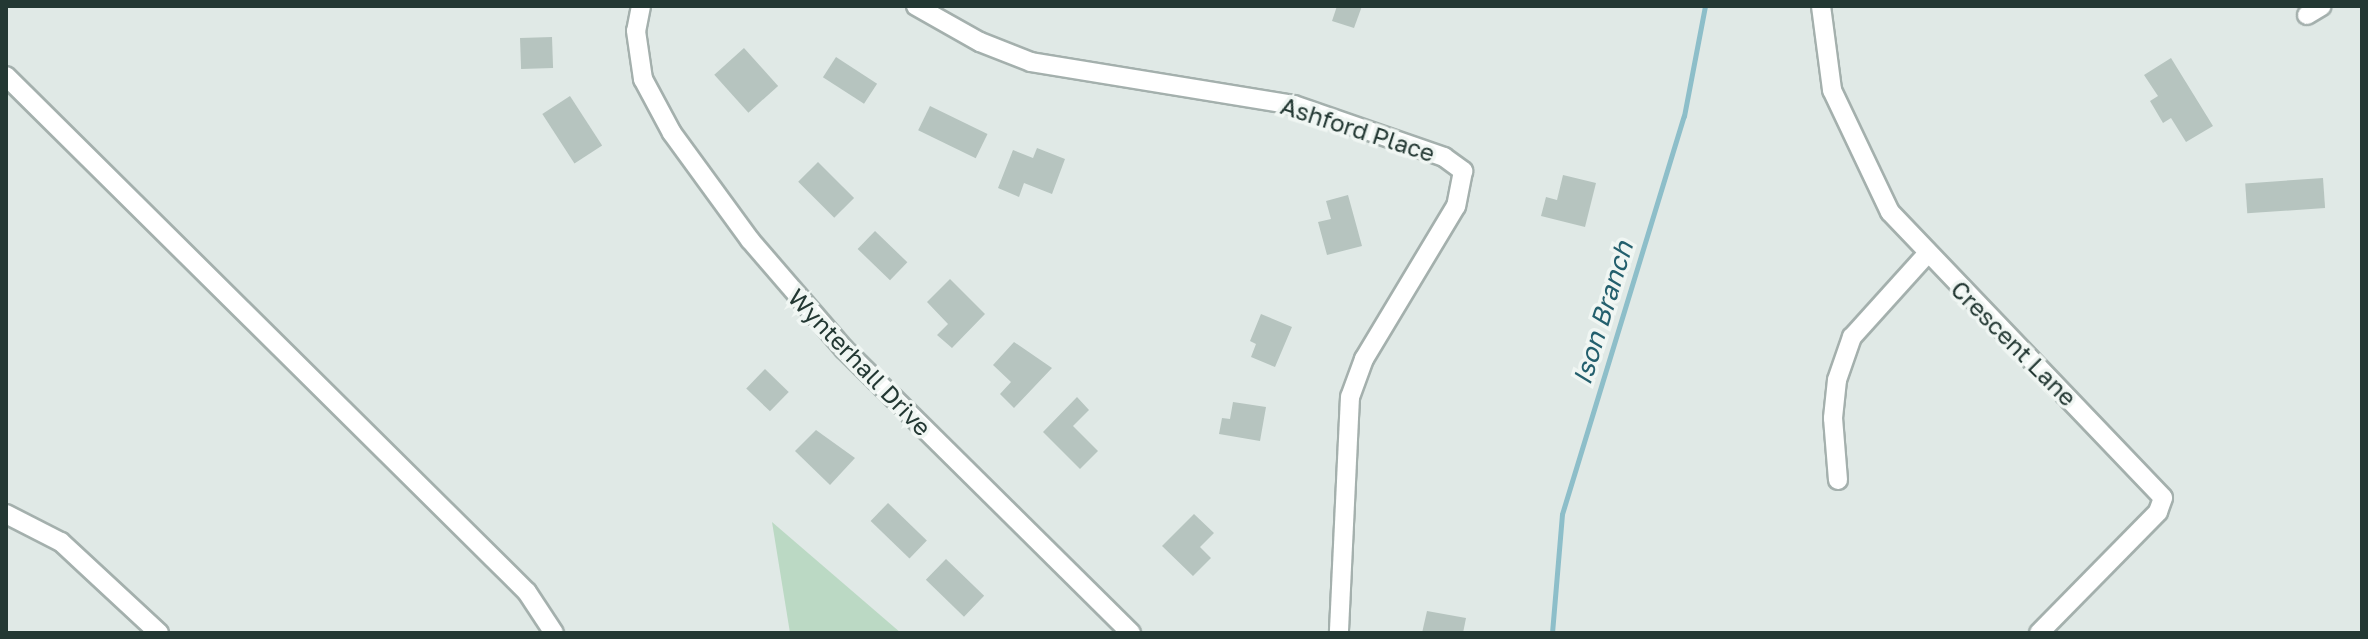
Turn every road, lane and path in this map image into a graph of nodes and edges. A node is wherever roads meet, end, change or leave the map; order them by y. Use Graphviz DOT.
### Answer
graph roads {
  1 [pos="641,6"];
  2 [pos="916,6"];
  3 [pos="1821,6"];
  4 [pos="6,76"];
  5 [pos="1927,254"];
  6 [pos="1838,480"];
  7 [pos="6,514"];
  8 [pos="159,633"];
  9 [pos="554,633"];
  10 [pos="1131,633"];
  11 [pos="1339,633"];
  12 [pos="2039,633"];
  1 -- 10 [label="street, Wynterhall Drive"];
  2 -- 11 [label="street, Ashford Place"];
  3 -- 5 [label="street, Crescent Lane"];
  4 -- 9 [label="street"];
  5 -- 6 [label="street"];
  5 -- 12 [label="street, Crescent Lane"];
  7 -- 8 [label="street"];
}
